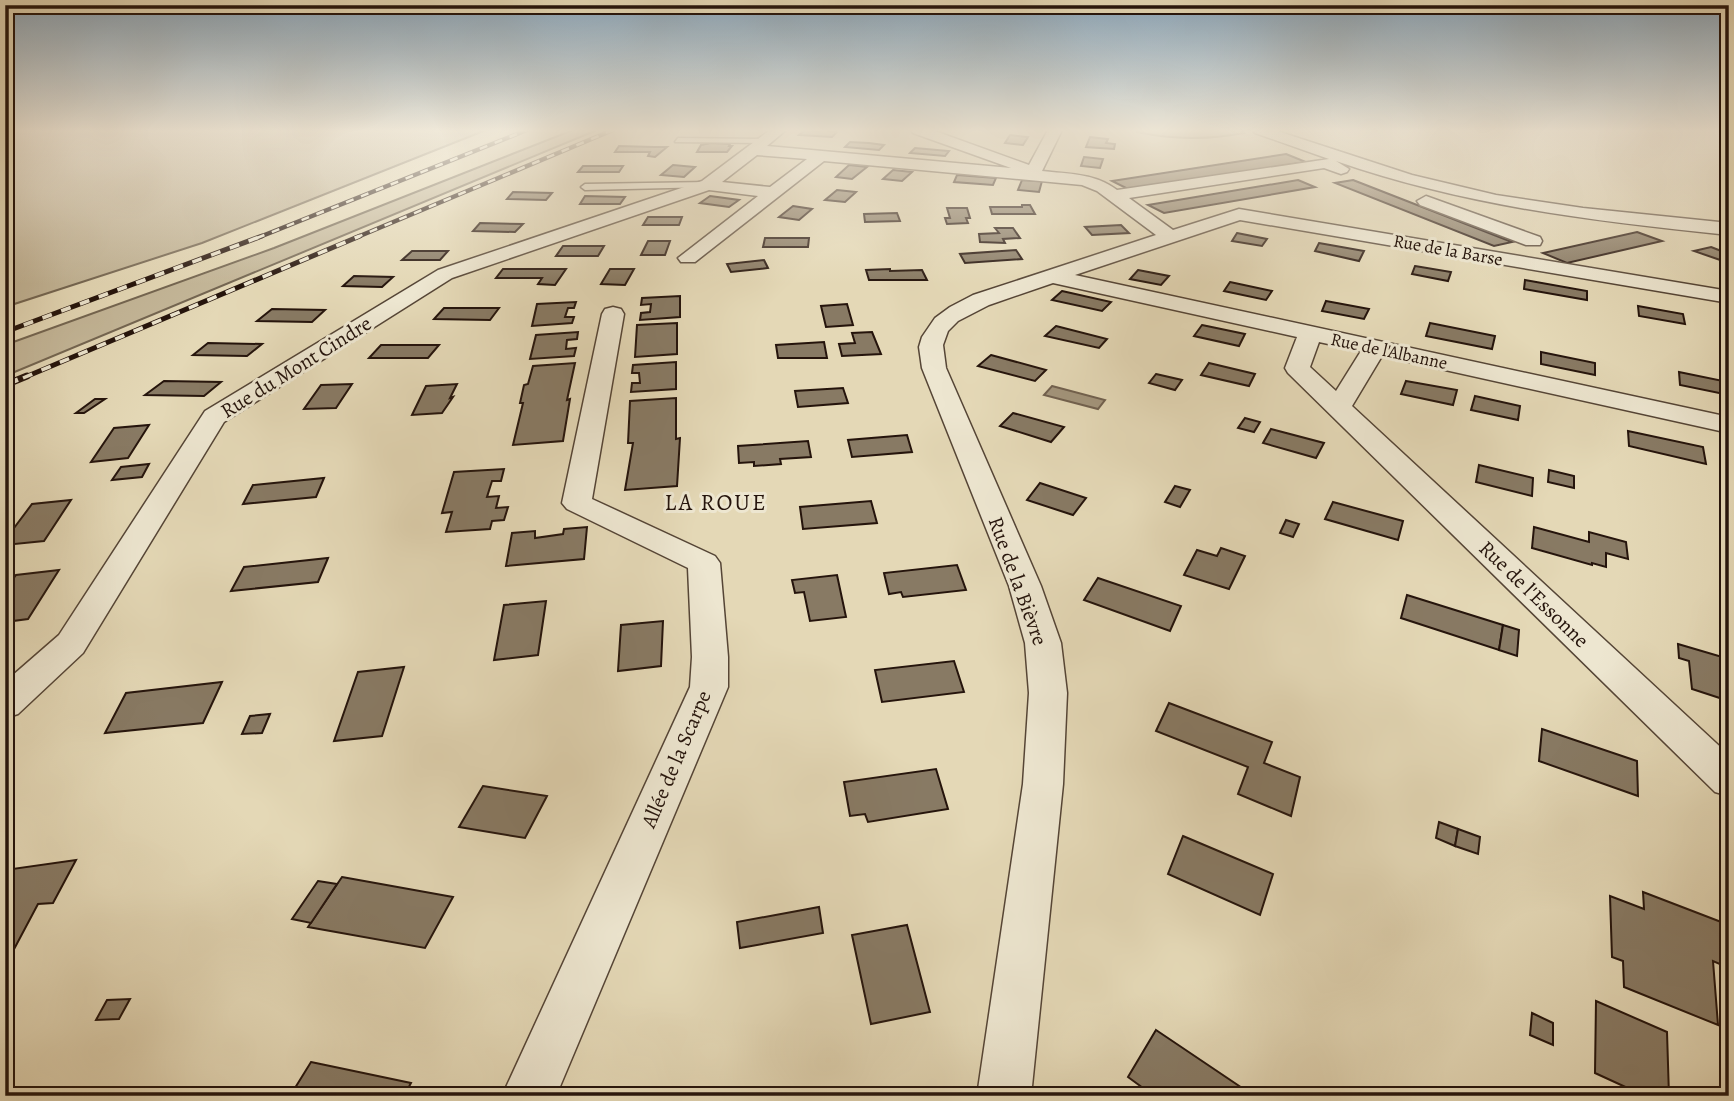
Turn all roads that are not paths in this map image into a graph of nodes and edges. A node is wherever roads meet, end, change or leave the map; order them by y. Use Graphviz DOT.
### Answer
graph roads {
  1 [pos="714,181"];
  2 [pos="788,181"];
  3 [pos="1088,181"];
  4 [pos="1205,181"];
  5 [pos="1375,181"];
  6 [pos="1418,181"];
  7 [pos="708,186"];
  8 [pos="585,187"];
  9 [pos="773,193"];
  10 [pos="1115,195"];
  11 [pos="1729,229"];
  12 [pos="1169,236"];
  13 [pos="1556,236"];
  14 [pos="1696,236"];
  15 [pos="1533,241"];
  16 [pos="1729,247"];
  17 [pos="688,258"];
  18 [pos="1495,258"];
  19 [pos="1050,276"];
  20 [pos="1729,297"];
  21 [pos="613,314"];
  22 [pos="1310,334"];
  23 [pos="1375,348"];
  24 [pos="1339,407"];
  25 [pos="1729,425"];
  26 [pos="5,704"];
  27 [pos="1729,780"];
  28 [pos="529,1096"];
  29 [pos="1003,1096"];
  1 -- 7 [label="street, Rue du Mont Cindre"];
  2 -- 9 [label="street"];
  3 -- 10 [label="street"];
  4 -- 10 [label="street"];
  5 -- 15 [label="street"];
  6 -- 11 [label="street"];
  7 -- 8 [label="lane"];
  7 -- 9 [label="street"];
  7 -- 26 [label="street, Rue du Mont Cindre"];
  9 -- 17 [label="street"];
  10 -- 12 [label="street"];
  12 -- 18 [label="street, Rue de la Barse"];
  12 -- 19 [label="street, Rue de la Bièvre"];
  13 -- 15 [label="street"];
  14 -- 16 [label="street"];
  15 -- 18 [label="street"];
  18 -- 20 [label="street, Rue de la Barse"];
  19 -- 22 [label="street, Rue de l'Albanne"];
  19 -- 29 [label="street, Rue de la Bièvre"];
  21 -- 28 [label="street, Allée de la Scarpe"];
  22 -- 23 [label="street, Rue de l'Albanne"];
  22 -- 24 [label="street, Rue de l'Essonne"];
  23 -- 24 [label="street"];
  23 -- 25 [label="street, Rue de l'Albanne"];
  24 -- 27 [label="street, Rue de l'Essonne"];
}
